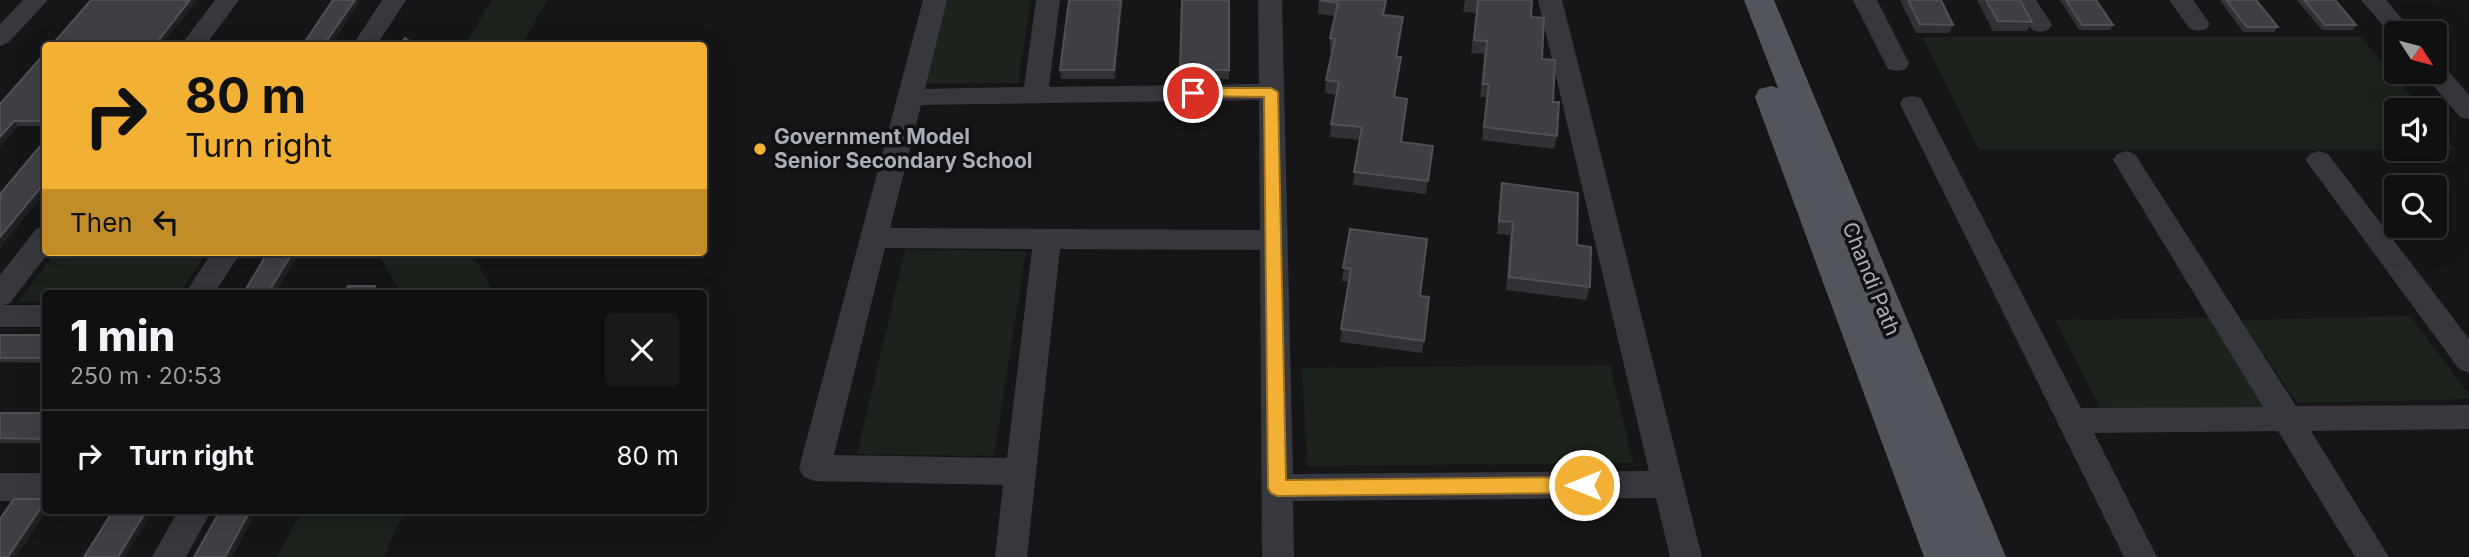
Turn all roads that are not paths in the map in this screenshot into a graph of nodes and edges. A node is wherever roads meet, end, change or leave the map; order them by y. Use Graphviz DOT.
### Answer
graph roads {
  1 [pos="36,0"];
  2 [pos="227,0"];
  3 [pos="394,0"];
  4 [pos="935,0"];
  5 [pos="1048,0"];
  6 [pos="1270,0"];
  7 [pos="1550,0"];
  8 [pos="1735,0"];
  9 [pos="1759,0"];
  10 [pos="1865,0"];
  11 [pos="2024,0"];
  12 [pos="2181,0"];
  13 [pos="2373,0"];
  14 [pos="2391,21"];
  15 [pos="2198,24"];
  16 [pos="2040,25"];
  17 [pos="0,38"];
  18 [pos="195,42"];
  19 [pos="367,42"];
  20 [pos="1897,63"];
  21 [pos="2445,84"];
  22 [pos="1271,92"];
  23 [pos="1036,93"];
  24 [pos="911,97"];
  25 [pos="1912,104"];
  26 [pos="2469,111"];
  27 [pos="2126,160"];
  28 [pos="2319,160"];
  29 [pos="875,238"];
  30 [pos="1047,239"];
  31 [pos="1273,240"];
  32 [pos="42,241"];
  33 [pos="224,256"];
  34 [pos="202,290"];
  35 [pos="0,295"];
  36 [pos="0,316"];
  37 [pos="42,316"];
  38 [pos="2469,361"];
  39 [pos="2469,417"];
  40 [pos="2288,420"];
  41 [pos="2074,421"];
  42 [pos="1021,472"];
  43 [pos="1668,484"];
  44 [pos="42,487"];
  45 [pos="1277,488"];
  46 [pos="3,491"];
  47 [pos="193,514"];
  48 [pos="168,557"];
  49 [pos="1011,557"];
  50 [pos="1278,557"];
  51 [pos="1686,557"];
  52 [pos="1946,557"];
  53 [pos="1984,557"];
  54 [pos="2141,557"];
  55 [pos="2374,557"];
  1 -- 17 [label="street"];
  2 -- 18 [label="street"];
  3 -- 19 [label="street"];
  4 -- 24 [label="street"];
  5 -- 23 [label="street"];
  6 -- 22 [label="street"];
  7 -- 43 [label="street"];
  8 -- 52 [label="main road, Chandi Path"];
  9 -- 53 [label="main road, Chandi Path"];
  10 -- 20 [label="street"];
  11 -- 16 [label="street"];
  12 -- 15 [label="street"];
  13 -- 14 [label="street"];
  21 -- 26 [label="street"];
  22 -- 23 [label="street"];
  22 -- 31 [label="street"];
  23 -- 24 [label="street"];
  24 -- 29 [label="street"];
  25 -- 41 [label="street"];
  27 -- 40 [label="street"];
  28 -- 38 [label="street"];
  29 -- 30 [label="street"];
  29 -- 42 [label="street"];
  30 -- 31 [label="street"];
  30 -- 42 [label="street"];
  31 -- 45 [label="street"];
  32 -- 35 [label="street"];
  33 -- 34 [label="street"];
  36 -- 37 [label="street"];
  39 -- 40 [label="street"];
  40 -- 41 [label="street"];
  40 -- 55 [label="street"];
  41 -- 54 [label="street"];
  42 -- 49 [label="street"];
  43 -- 45 [label="street"];
  43 -- 51 [label="street"];
  44 -- 46 [label="street"];
  45 -- 50 [label="street"];
  47 -- 48 [label="street"];
}
